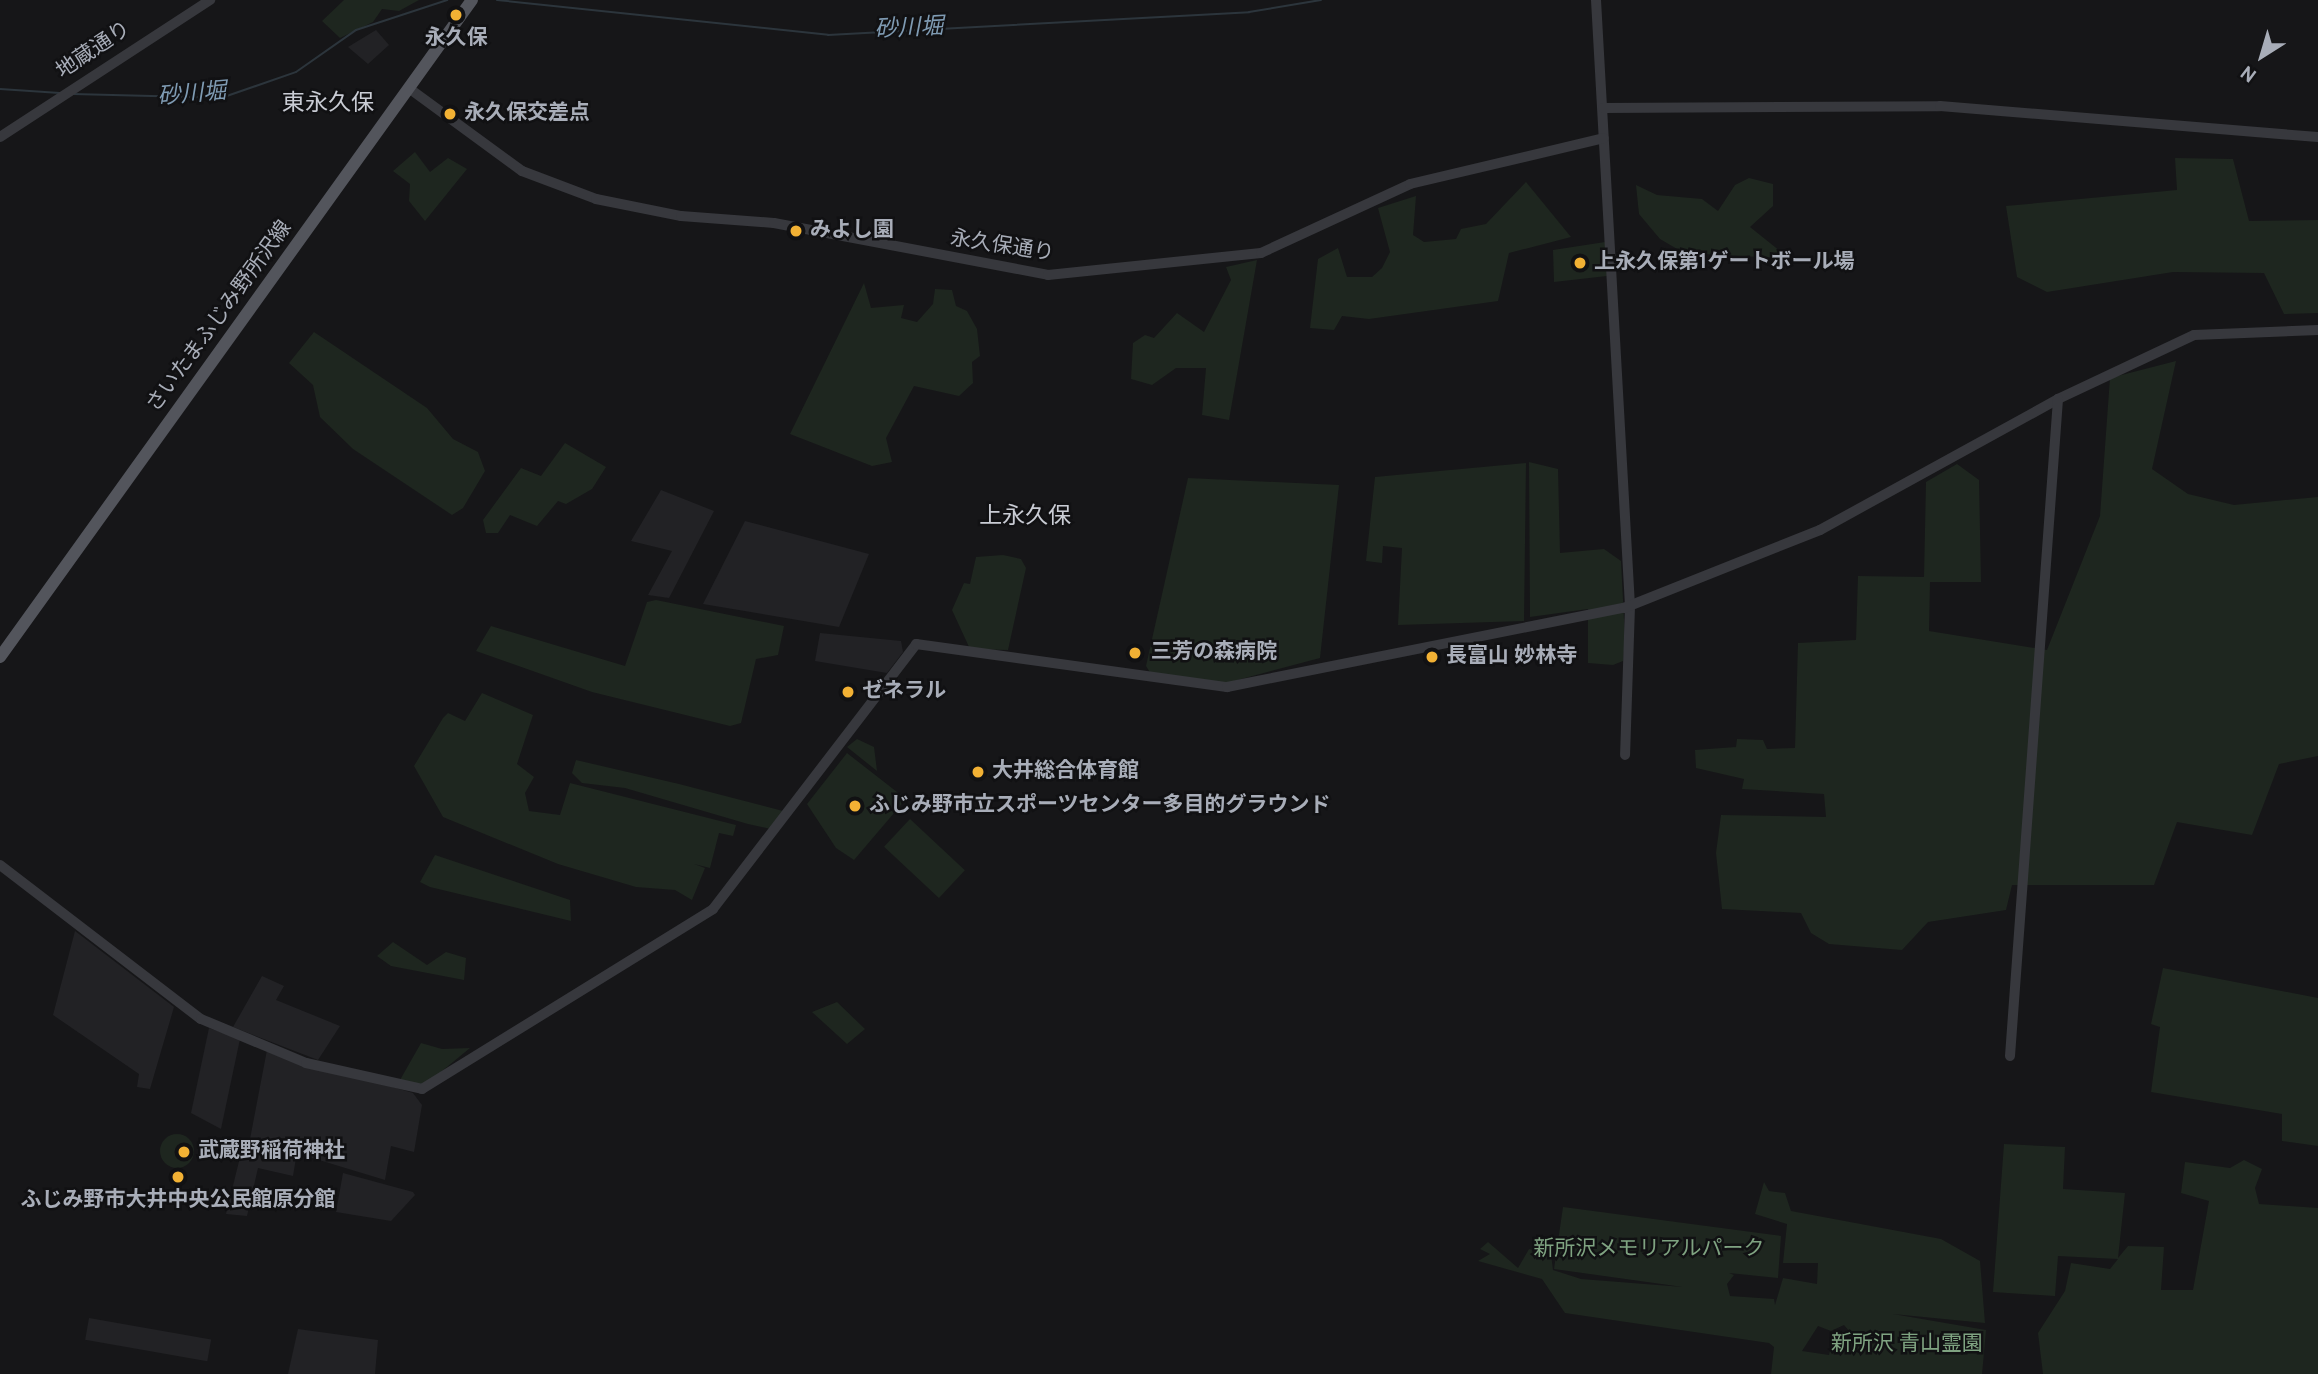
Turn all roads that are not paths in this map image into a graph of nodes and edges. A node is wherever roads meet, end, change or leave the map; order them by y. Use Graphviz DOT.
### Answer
graph roads {
  1 [pos="210,0"];
  2 [pos="1595,0"];
  3 [pos="469,4"];
  4 [pos="410,89"];
  5 [pos="1603,108"];
  6 [pos="0,137"];
  7 [pos="2318,137"];
  8 [pos="1604,138"];
  9 [pos="2318,330"];
  10 [pos="2058,399"];
  11 [pos="1630,606"];
  12 [pos="0,657"];
  13 [pos="1625,755"];
  14 [pos="0,865"];
  15 [pos="2010,1056"];
  1 -- 6 [label="street, 地蔵通り"];
  2 -- 5 [label="street"];
  3 -- 4 [label="main road, さいたまふじみ野所沢線"];
  4 -- 8 [label="street, 永久保通り"];
  4 -- 12 [label="main road, さいたまふじみ野所沢線"];
  5 -- 7 [label="street"];
  5 -- 8 [label="street"];
  8 -- 11 [label="street"];
  9 -- 10 [label="street"];
  10 -- 11 [label="street"];
  10 -- 15 [label="street"];
  11 -- 13 [label="street"];
  11 -- 14 [label="street"];
}
